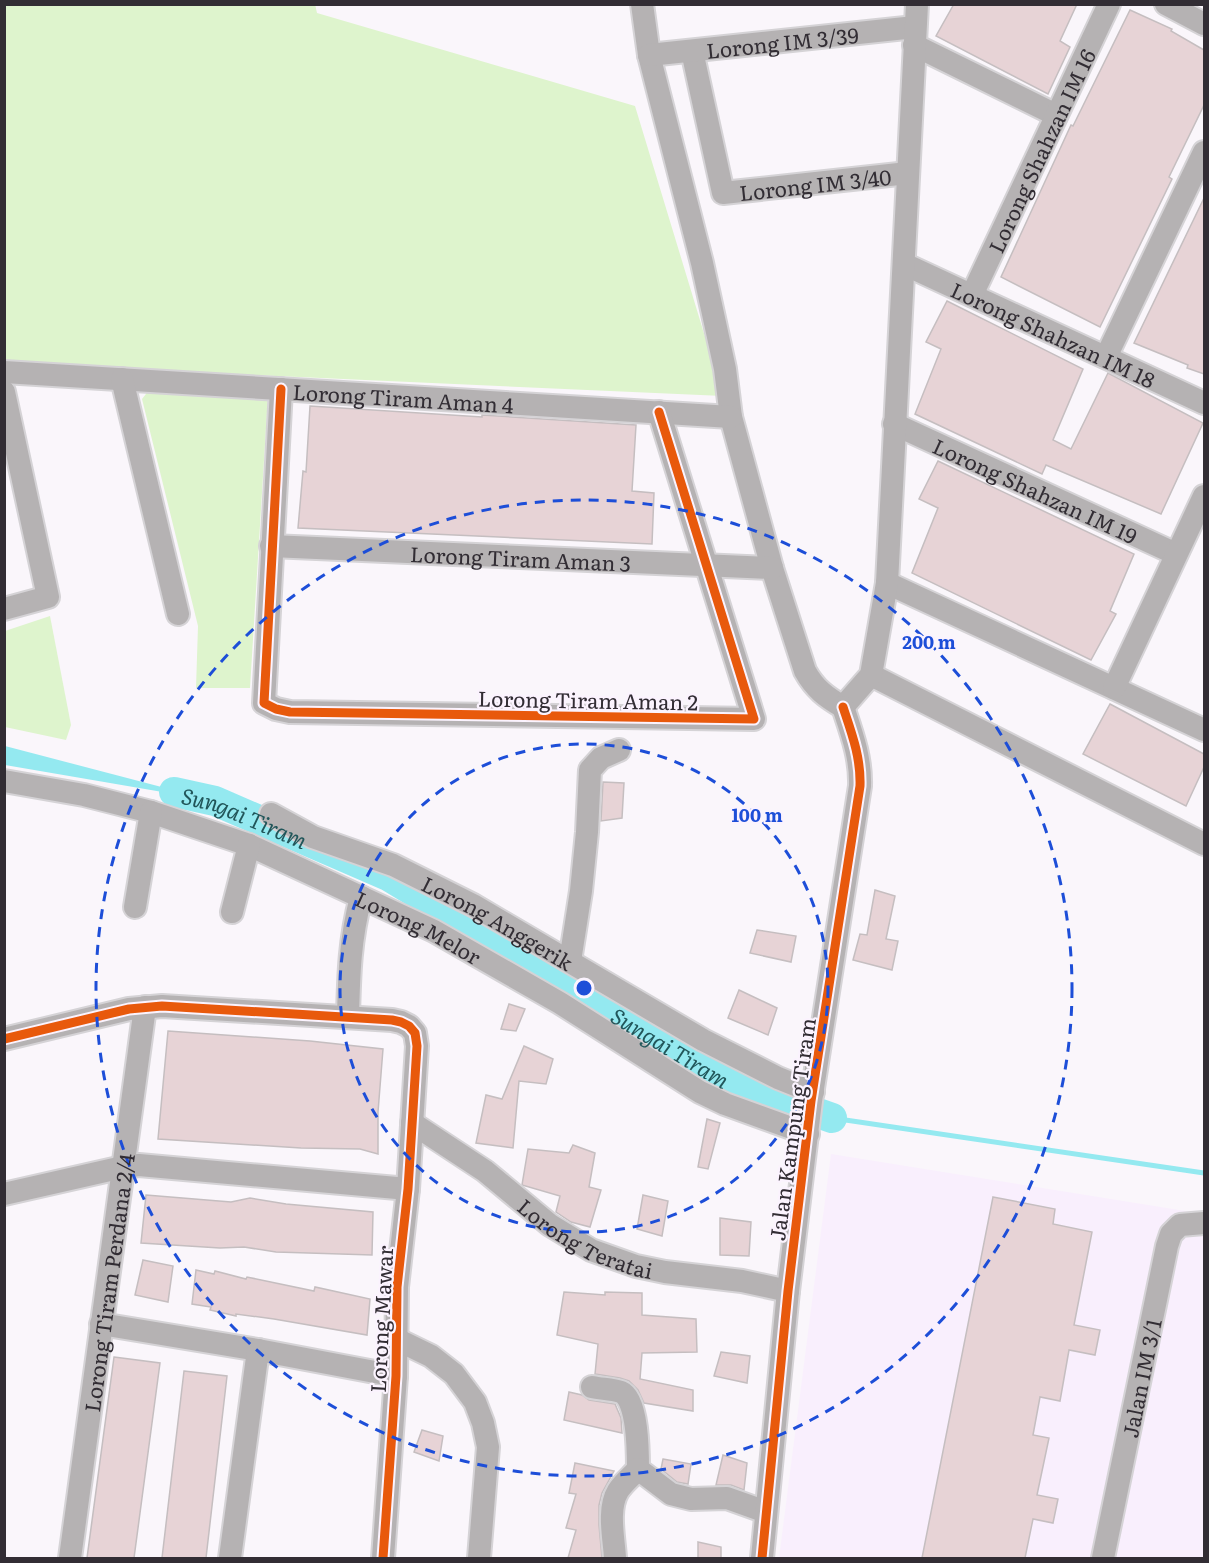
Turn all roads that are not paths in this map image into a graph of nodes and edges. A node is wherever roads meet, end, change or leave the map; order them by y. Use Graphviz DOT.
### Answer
graph roads {
  1 [pos="642,4"];
  2 [pos="917,4"];
  3 [pos="1109,4"];
  4 [pos="1166,4"];
  5 [pos="1204,24"];
  6 [pos="915,36"];
  7 [pos="692,51"];
  8 [pos="649,55"];
  9 [pos="1056,115"];
  10 [pos="1204,152"];
  11 [pos="908,173"];
  12 [pos="904,264"];
  13 [pos="972,295"];
  14 [pos="1106,357"];
  15 [pos="4,372"];
  16 [pos="122,379"];
  17 [pos="281,389"];
  18 [pos="4,392"];
  19 [pos="1204,403"];
  20 [pos="659,412"];
  21 [pos="731,417"];
  22 [pos="894,424"];
  23 [pos="11,457"];
  24 [pos="1204,496"];
  25 [pos="271,546"];
  26 [pos="1176,554"];
  27 [pos="707,567"];
  28 [pos="772,568"];
  29 [pos="887,583"];
  30 [pos="4,609"];
  31 [pos="178,614"];
  32 [pos="871,675"];
  33 [pos="1114,688"];
  34 [pos="843,707"];
  35 [pos="1204,730"];
  36 [pos="620,750"];
  37 [pos="4,781"];
  38 [pos="151,812"];
  39 [pos="271,814"];
  40 [pos="1204,842"];
  41 [pos="249,845"];
  42 [pos="361,897"];
  43 [pos="135,908"];
  44 [pos="232,912"];
  45 [pos="570,961"];
  46 [pos="145,1007"];
  47 [pos="348,1017"];
  48 [pos="4,1039"];
  49 [pos="810,1112"];
  50 [pos="412,1123"];
  51 [pos="123,1167"];
  52 [pos="408,1189"];
  53 [pos="4,1194"];
  54 [pos="1204,1223"];
  55 [pos="788,1291"];
  56 [pos="101,1324"];
  57 [pos="398,1340"];
  58 [pos="258,1350"];
  59 [pos="396,1376"];
  60 [pos="592,1387"];
  61 [pos="638,1469"];
  62 [pos="766,1512"];
  63 [pos="70,1558"];
  64 [pos="230,1558"];
  65 [pos="383,1558"];
  66 [pos="479,1558"];
  67 [pos="615,1558"];
  68 [pos="762,1558"];
  69 [pos="1103,1558"];
  1 -- 8 [label="street"];
  2 -- 6 [label="street"];
  3 -- 9 [label="street, Lorong Shahzan IM 16"];
  4 -- 5 [label="street"];
  6 -- 7 [label="street, Lorong IM 3/39"];
  6 -- 9 [label="street"];
  6 -- 11 [label="street"];
  7 -- 8 [label="street, Lorong IM 3/39"];
  7 -- 11 [label="street, Lorong IM 3/40"];
  8 -- 21 [label="street"];
  9 -- 13 [label="street, Lorong Shahzan IM 16"];
  10 -- 14 [label="street"];
  11 -- 12 [label="street"];
  12 -- 13 [label="street, Lorong Shahzan IM 18"];
  12 -- 22 [label="street"];
  13 -- 14 [label="street, Lorong Shahzan IM 18"];
  14 -- 19 [label="street, Lorong Shahzan IM 18"];
  15 -- 16 [label="street, Lorong Tiram Aman 4"];
  16 -- 17 [label="street, Lorong Tiram Aman 4"];
  16 -- 31 [label="street"];
  17 -- 20 [label="street, Lorong Tiram Aman 4"];
  17 -- 25 [label="street"];
  18 -- 23 [label="street"];
  20 -- 21 [label="street, Lorong Tiram Aman 4"];
  20 -- 27 [label="street"];
  21 -- 28 [label="street"];
  22 -- 26 [label="street, Lorong Shahzan IM 19"];
  22 -- 29 [label="street"];
  23 -- 30 [label="street"];
  24 -- 26 [label="street"];
  25 -- 27 [label="street, Lorong Tiram Aman 3"];
  25 -- 27 [label="street, Lorong Tiram Aman 2"];
  26 -- 33 [label="street"];
  27 -- 28 [label="street, Lorong Tiram Aman 3"];
  28 -- 34 [label="street"];
  29 -- 32 [label="street"];
  29 -- 33 [label="street"];
  32 -- 34 [label="street"];
  32 -- 40 [label="street"];
  33 -- 35 [label="street"];
  34 -- 49 [label="street, Jalan Kampung Tiram"];
  36 -- 45 [label="street"];
  37 -- 38 [label="street, Lorong Melor"];
  38 -- 41 [label="street, Lorong Melor"];
  38 -- 43 [label="street"];
  39 -- 45 [label="street, Lorong Anggerik"];
  41 -- 42 [label="street, Lorong Melor"];
  41 -- 44 [label="street"];
  42 -- 47 [label="street"];
  42 -- 49 [label="street, Lorong Melor"];
  45 -- 49 [label="street, Lorong Anggerik"];
  46 -- 47 [label="street"];
  46 -- 48 [label="street"];
  46 -- 51 [label="street, Lorong Tiram Perdana 2/4"];
  47 -- 50 [label="street, Lorong Mawar"];
  49 -- 55 [label="street, Jalan Kampung Tiram"];
  50 -- 52 [label="street, Lorong Mawar"];
  50 -- 55 [label="street, Lorong Teratai"];
  51 -- 52 [label="street"];
  51 -- 53 [label="street"];
  51 -- 56 [label="street, Lorong Tiram Perdana 2/4"];
  52 -- 57 [label="street, Lorong Mawar"];
  54 -- 69 [label="street, Jalan IM 3/1"];
  55 -- 62 [label="street, Jalan Kampung Tiram"];
  56 -- 58 [label="street"];
  56 -- 63 [label="street, Lorong Tiram Perdana 2/4"];
  57 -- 59 [label="street, Lorong Mawar"];
  57 -- 66 [label="street"];
  58 -- 59 [label="street"];
  58 -- 64 [label="street"];
  59 -- 65 [label="street, Lorong Mawar"];
  60 -- 61 [label="street"];
  61 -- 62 [label="street"];
  61 -- 67 [label="street"];
  62 -- 68 [label="street, Jalan Kampung Tiram"];
}
